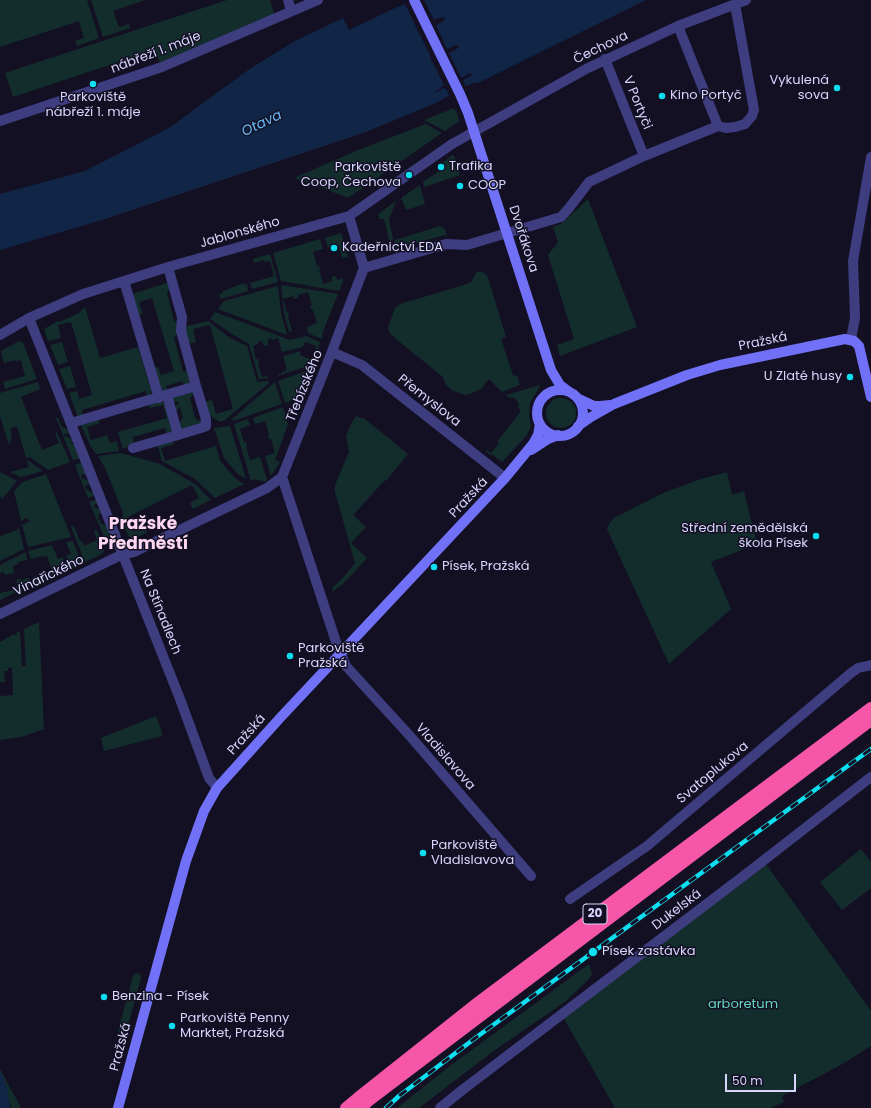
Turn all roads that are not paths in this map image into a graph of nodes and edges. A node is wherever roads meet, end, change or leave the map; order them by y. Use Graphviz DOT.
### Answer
graph roads {
  1 [pos="288,0"];
  2 [pos="318,0"];
  3 [pos="414,0"];
  4 [pos="746,0"];
  5 [pos="735,4"];
  6 [pos="291,11"];
  7 [pos="678,26"];
  8 [pos="605,59"];
  9 [pos="0,121"];
  10 [pos="718,126"];
  11 [pos="474,132"];
  12 [pos="644,156"];
  13 [pos="871,157"];
  14 [pos="349,216"];
  15 [pos="508,234"];
  16 [pos="168,267"];
  17 [pos="364,268"];
  18 [pos="124,281"];
  19 [pos="29,318"];
  20 [pos="0,335"];
  21 [pos="851,340"];
  22 [pos="332,352"];
  23 [pos="552,370"];
  24 [pos="196,386"];
  25 [pos="568,391"];
  26 [pos="548,393"];
  27 [pos="163,396"];
  28 [pos="871,397"];
  29 [pos="578,400"];
  30 [pos="614,404"];
  31 [pos="71,423"];
  32 [pos="540,424"];
  33 [pos="578,426"];
  34 [pos="178,434"];
  35 [pos="558,435"];
  36 [pos="134,448"];
  37 [pos="526,454"];
  38 [pos="282,477"];
  39 [pos="505,478"];
  40 [pos="123,554"];
  41 [pos="0,614"];
  42 [pos="340,655"];
  43 [pos="871,665"];
  44 [pos="871,708"];
  45 [pos="871,720"];
  46 [pos="871,777"];
  47 [pos="217,788"];
  48 [pos="531,876"];
  49 [pos="570,899"];
  50 [pos="118,1108"];
  51 [pos="346,1108"];
  52 [pos="361,1108"];
  53 [pos="440,1108"];
  1 -- 6 [label="street"];
  2 -- 6 [label="street, nábřeží 1. máje"];
  3 -- 11 [label="main road, Dvořákova"];
  4 -- 5 [label="street, Čechova"];
  5 -- 7 [label="street, Čechova"];
  5 -- 10 [label="street"];
  6 -- 9 [label="street, nábřeží 1. máje"];
  7 -- 8 [label="street, Čechova"];
  7 -- 10 [label="street"];
  8 -- 11 [label="street, Čechova"];
  8 -- 12 [label="street, V Portyči"];
  10 -- 12 [label="street"];
  11 -- 14 [label="street, Jablonského"];
  11 -- 15 [label="main road, Dvořákova"];
  12 -- 15 [label="street"];
  13 -- 21 [label="street"];
  14 -- 16 [label="street, Jablonského"];
  14 -- 17 [label="street"];
  15 -- 17 [label="street"];
  15 -- 23 [label="main road, Dvořákova"];
  16 -- 18 [label="street, Jablonského"];
  16 -- 24 [label="street"];
  17 -- 22 [label="street, Třebízského"];
  18 -- 19 [label="street, Jablonského"];
  18 -- 27 [label="street"];
  19 -- 20 [label="street, Jablonského"];
  19 -- 31 [label="street, Na Stínadlech"];
  21 -- 28 [label="main road"];
  21 -- 30 [label="main road, Pražská"];
  22 -- 38 [label="street, Třebízského"];
  22 -- 39 [label="street, Přemyslova"];
  23 -- 25 [label="main road, Dvořákova"];
  23 -- 26 [label="main road, Dvořákova"];
  24 -- 27 [label="street"];
  24 -- 34 [label="street"];
  25 -- 26 [label="main road"];
  25 -- 29 [label="main road"];
  26 -- 32 [label="main road"];
  27 -- 31 [label="street"];
  27 -- 34 [label="street"];
  29 -- 30 [label="main road, Pražská"];
  29 -- 33 [label="main road"];
  30 -- 33 [label="main road, Pražská"];
  31 -- 40 [label="street, Na Stínadlech"];
  32 -- 35 [label="main road"];
  32 -- 37 [label="main road, Pražská"];
  33 -- 35 [label="main road"];
  34 -- 36 [label="street"];
  35 -- 37 [label="main road, Pražská"];
  37 -- 39 [label="main road, Pražská"];
  38 -- 40 [label="street, Vinařického"];
  38 -- 42 [label="street"];
  39 -- 42 [label="main road, Pražská"];
  40 -- 41 [label="street, Vinařického"];
  40 -- 47 [label="street, Na Stínadlech"];
  42 -- 47 [label="main road, Pražská"];
  42 -- 48 [label="street, Vladislavova"];
  43 -- 49 [label="street, Svatoplukova"];
  44 -- 51 [label="highway, 20"];
  45 -- 52 [label="highway, 20"];
  46 -- 53 [label="street, Dukelská"];
  47 -- 50 [label="main road, Pražská"];
}
